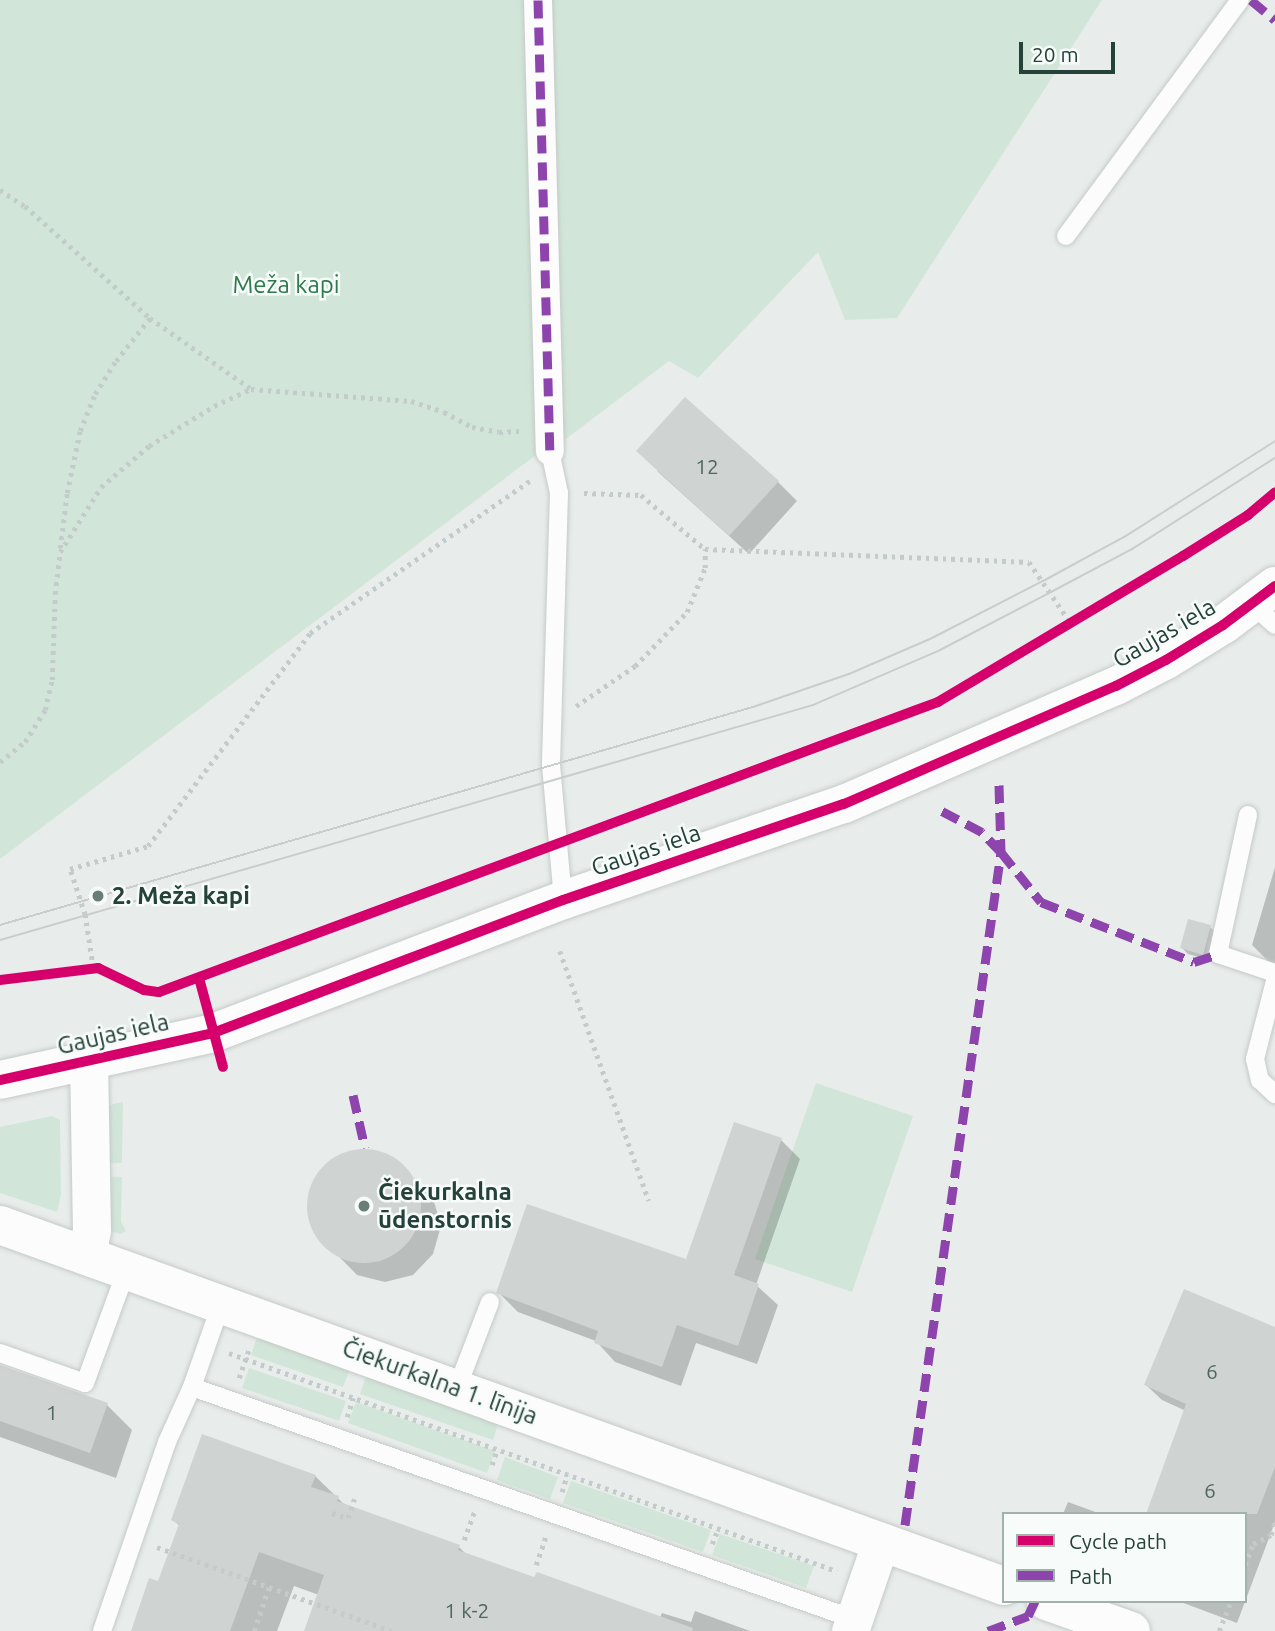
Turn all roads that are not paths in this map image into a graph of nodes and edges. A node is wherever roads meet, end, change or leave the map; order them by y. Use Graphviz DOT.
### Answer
graph roads {
  1 [pos="538,0"];
  2 [pos="1240,0"];
  3 [pos="1066,236"];
  4 [pos="550,448"];
  5 [pos="1268,605"];
  6 [pos="1248,815"];
  7 [pos="563,900"];
  8 [pos="1275,973"];
  9 [pos="1275,981"];
  10 [pos="89,1062"];
  11 [pos="0,1080"];
  12 [pos="1275,1094"];
  13 [pos="0,1225"];
  14 [pos="87,1256"];
  15 [pos="127,1269"];
  16 [pos="490,1302"];
  17 [pos="221,1304"];
  18 [pos="0,1353"];
  19 [pos="192,1387"];
  20 [pos="457,1388"];
  21 [pos="881,1541"];
  22 [pos="1002,1585"];
  23 [pos="1052,1603"];
  24 [pos="852,1625"];
  25 [pos="102,1631"];
  26 [pos="1131,1631"];
  1 -- 4 [label="street"];
  2 -- 3 [label="lane"];
  4 -- 7 [label="lane"];
  5 -- 7 [label="street, Gaujas iela"];
  6 -- 8 [label="lane"];
  7 -- 10 [label="street, Gaujas iela"];
  9 -- 12 [label="lane"];
  10 -- 11 [label="street, Gaujas iela"];
  10 -- 14 [label="street"];
  13 -- 14 [label="street, Čiekurkalna 1. līnija"];
  14 -- 15 [label="street, Čiekurkalna 1. līnija"];
  15 -- 17 [label="street, Čiekurkalna 1. līnija"];
  15 -- 18 [label="lane"];
  16 -- 20 [label="lane"];
  17 -- 19 [label="lane"];
  17 -- 20 [label="street, Čiekurkalna 1. līnija"];
  19 -- 24 [label="lane"];
  19 -- 25 [label="lane"];
  20 -- 21 [label="street, Čiekurkalna 1. līnija"];
  21 -- 22 [label="street, Čiekurkalna 1. līnija"];
  21 -- 24 [label="street"];
  23 -- 26 [label="street"];
}
